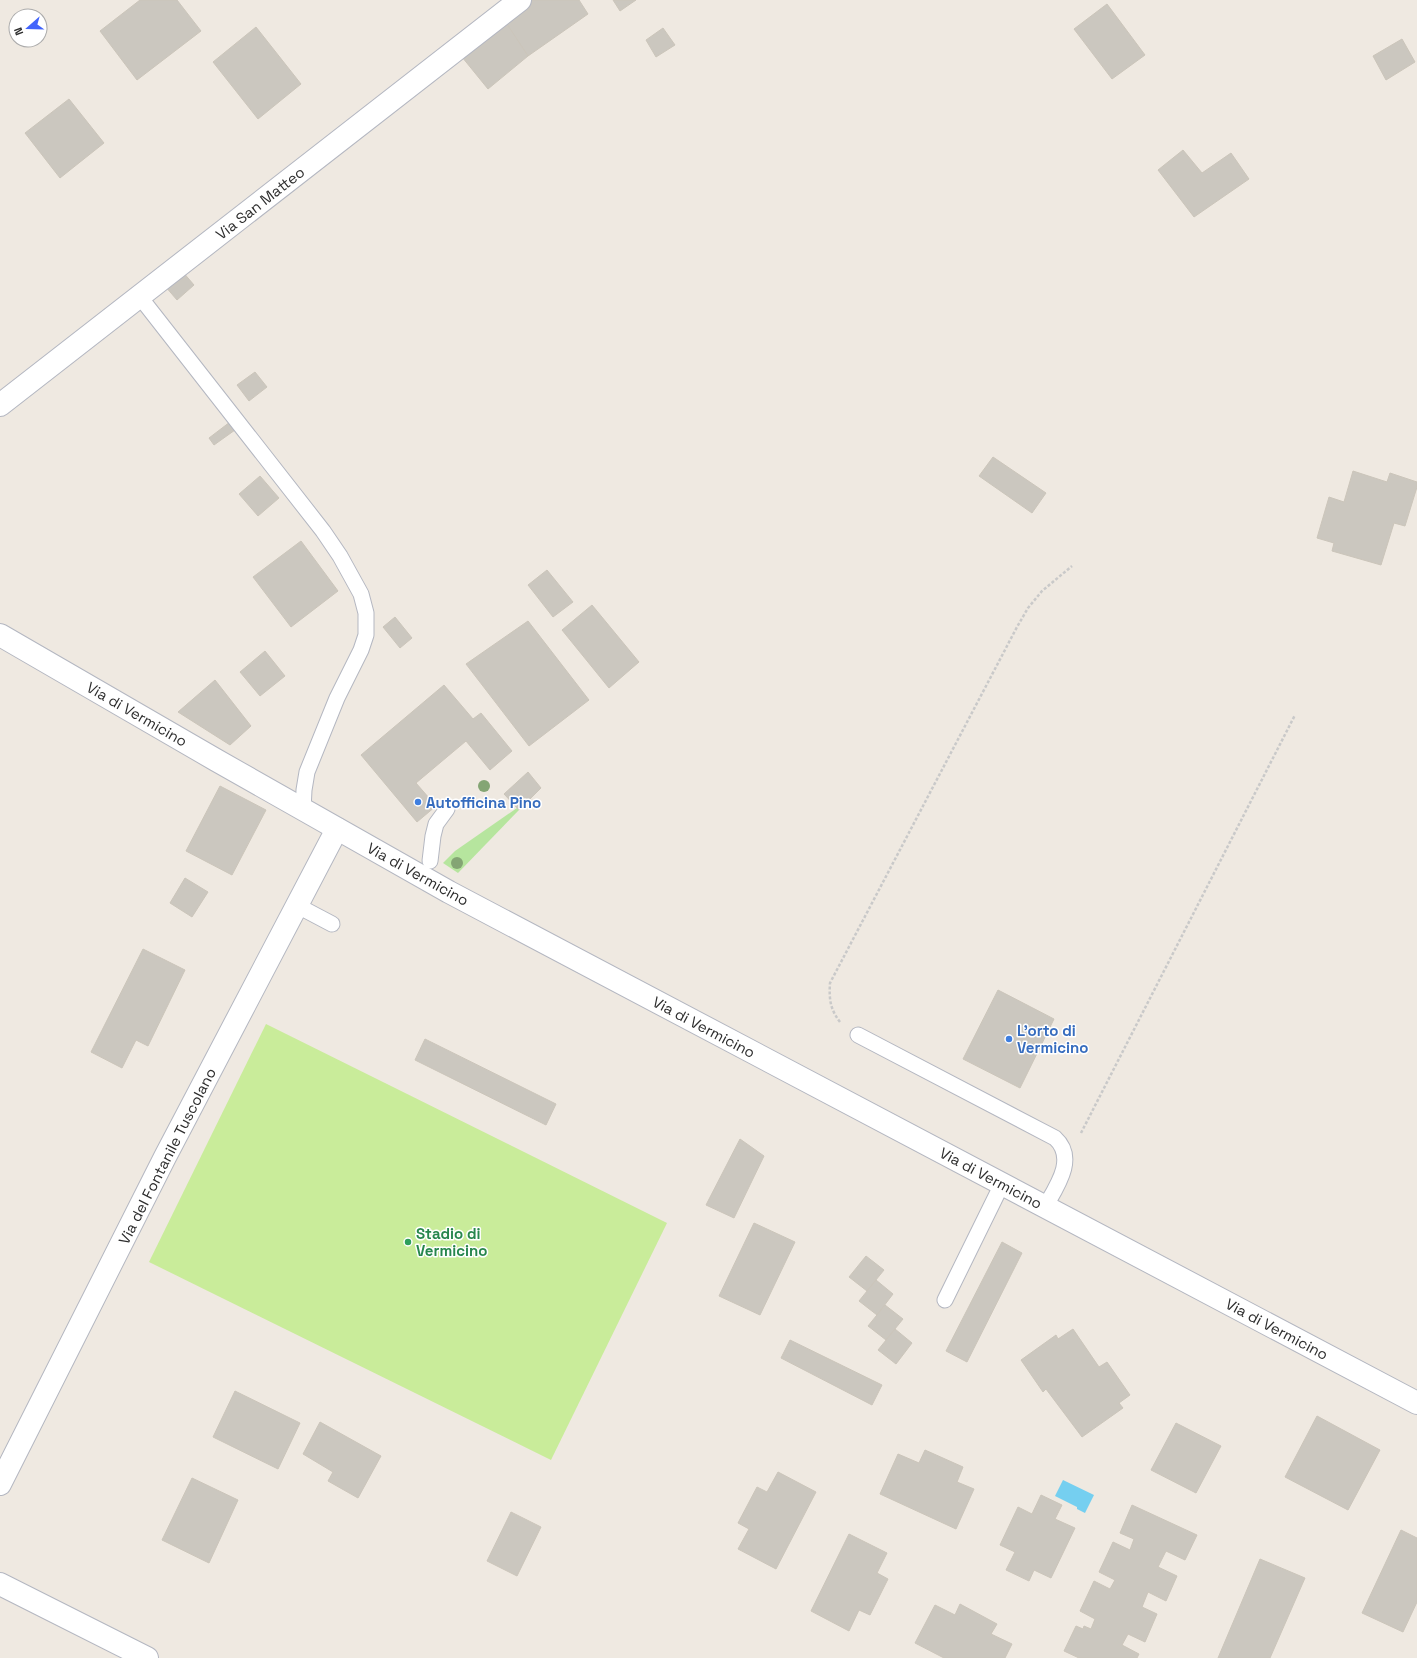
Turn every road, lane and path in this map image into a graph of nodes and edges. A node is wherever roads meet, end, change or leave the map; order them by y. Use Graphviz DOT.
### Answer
graph roads {
  1 [pos="520,0"];
  2 [pos="140,296"];
  3 [pos="0,405"];
  4 [pos="1072,566"];
  5 [pos="0,635"];
  6 [pos="1295,714"];
  7 [pos="447,809"];
  8 [pos="303,810"];
  9 [pos="336,829"];
  10 [pos="430,861"];
  11 [pos="296,905"];
  12 [pos="332,924"];
  13 [pos="858,1035"];
  14 [pos="1065,1164"];
  15 [pos="1002,1184"];
  16 [pos="1045,1207"];
  17 [pos="945,1300"];
  18 [pos="1417,1403"];
  19 [pos="0,1484"];
  20 [pos="0,1584"];
  21 [pos="147,1658"];
  1 -- 2 [label="main road, Via San Matteo"];
  2 -- 3 [label="main road, Via San Matteo"];
  2 -- 8 [label="lane"];
  4 -- 13 [label="path"];
  5 -- 8 [label="main road, Via di Vermicino"];
  6 -- 14 [label="path"];
  7 -- 10 [label="lane"];
  8 -- 9 [label="main road, Via di Vermicino"];
  9 -- 11 [label="main road, Via del Fontanile Tuscolano"];
  9 -- 15 [label="main road, Via di Vermicino"];
  11 -- 12 [label="lane"];
  11 -- 19 [label="main road, Via del Fontanile Tuscolano"];
  13 -- 14 [label="lane"];
  14 -- 16 [label="lane"];
  15 -- 16 [label="main road, Via di Vermicino"];
  15 -- 17 [label="lane"];
  16 -- 18 [label="main road, Via di Vermicino"];
  20 -- 21 [label="main road"];
}
